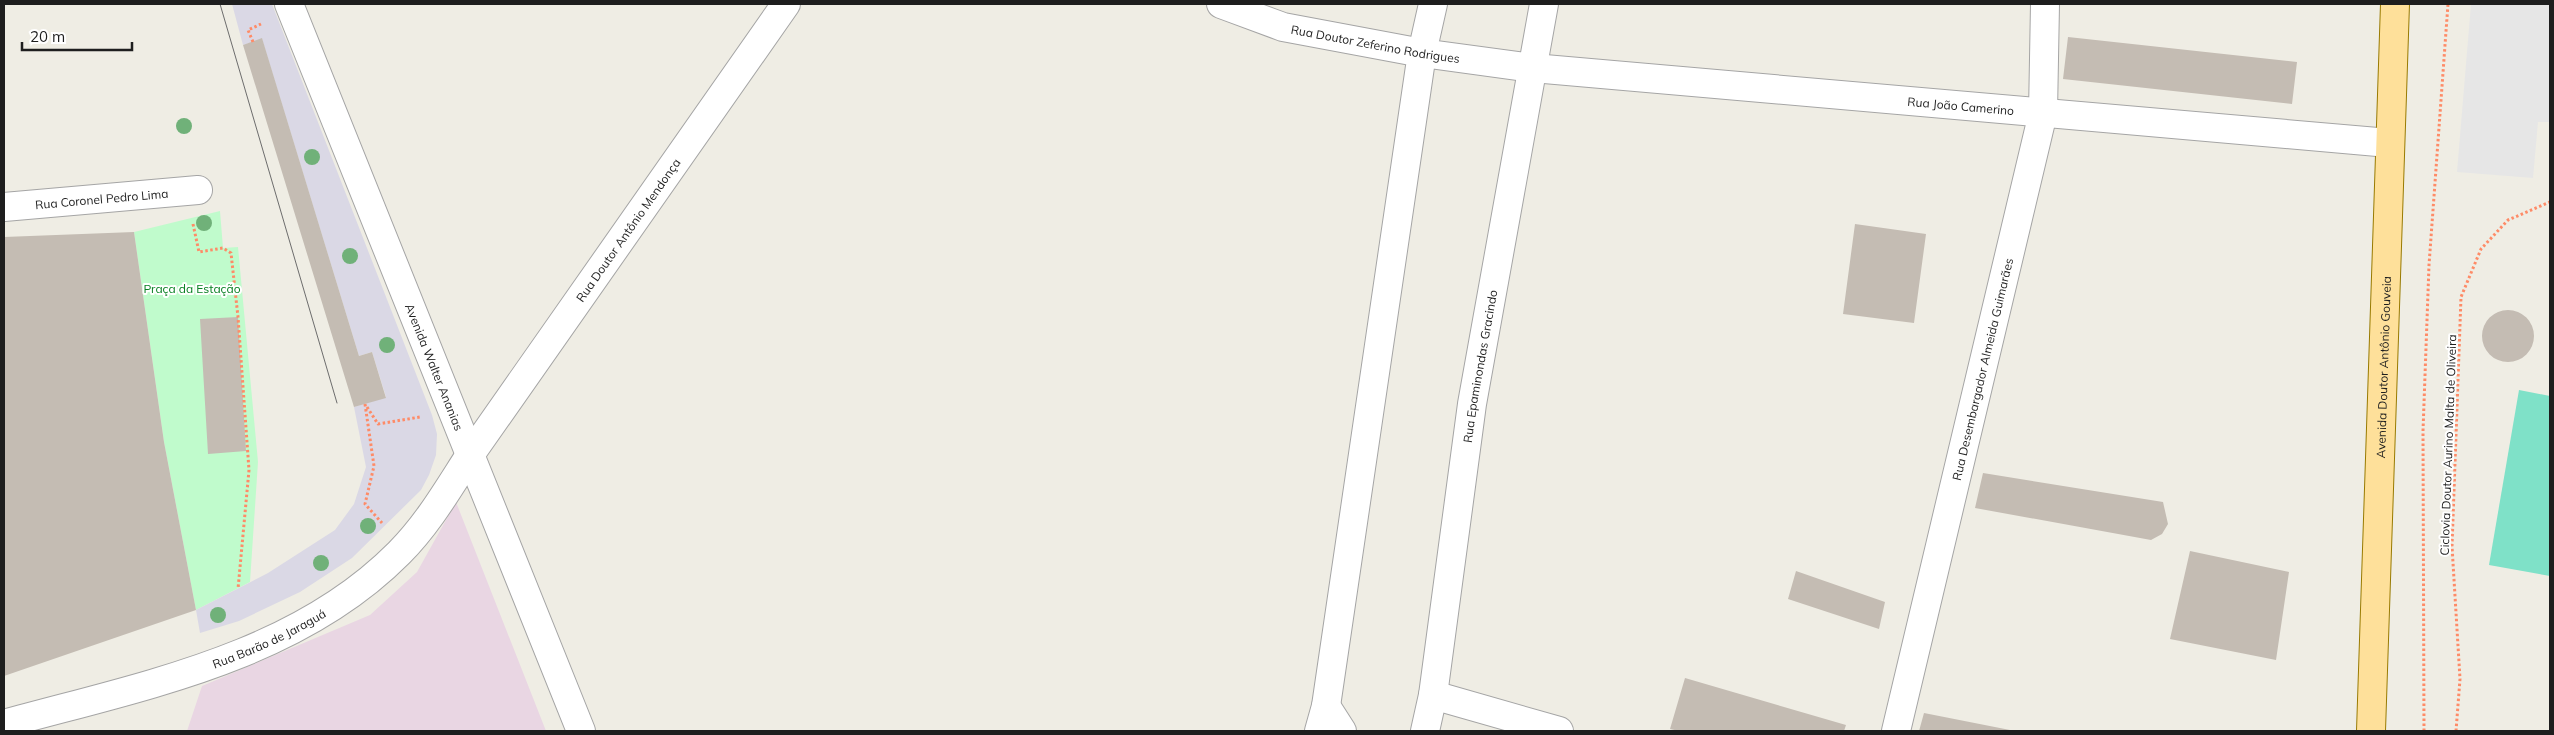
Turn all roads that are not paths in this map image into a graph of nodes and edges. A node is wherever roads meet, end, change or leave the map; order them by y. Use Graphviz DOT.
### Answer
graph roads {
  1 [pos="289,4"];
  2 [pos="786,4"];
  3 [pos="1221,4"];
  4 [pos="1433,4"];
  5 [pos="1544,4"];
  6 [pos="2045,4"];
  7 [pos="2396,4"];
  8 [pos="1422,52"];
  9 [pos="1533,68"];
  10 [pos="2043,113"];
  11 [pos="2389,143"];
  12 [pos="198,190"];
  13 [pos="4,207"];
  14 [pos="470,455"];
  15 [pos="1433,695"];
  16 [pos="1322,718"];
  17 [pos="4,724"];
  18 [pos="581,731"];
  19 [pos="1342,731"];
  20 [pos="1425,731"];
  21 [pos="1559,731"];
  22 [pos="1896,731"];
  23 [pos="2371,731"];
  1 -- 14 [label="street, Avenida Walter Ananias"];
  2 -- 14 [label="street, Rua Doutor Antônio Mendonça"];
  3 -- 8 [label="street, Rua Doutor Zeferino Rodrigues"];
  4 -- 8 [label="street"];
  5 -- 9 [label="street, Rua Epaminondas Gracindo"];
  6 -- 10 [label="street, Rua Desembargador Almeida Guimarães"];
  7 -- 11 [label="main road, Avenida Doutor Antônio Gouveia"];
  8 -- 9 [label="street, Rua Doutor Zeferino Rodrigues"];
  8 -- 16 [label="street"];
  9 -- 10 [label="street, Rua João Camerino"];
  9 -- 15 [label="street, Rua Epaminondas Gracindo"];
  10 -- 11 [label="street, Rua João Camerino"];
  10 -- 22 [label="street, Rua Desembargador Almeida Guimarães"];
  11 -- 23 [label="main road, Avenida Doutor Antônio Gouveia"];
  12 -- 13 [label="street, Rua Coronel Pedro Lima"];
  14 -- 17 [label="street, Rua Barão de Jaraguá"];
  14 -- 18 [label="street, Avenida Walter Ananias"];
  15 -- 20 [label="street, Rua Epaminondas Gracindo"];
  15 -- 21 [label="street"];
  16 -- 19 [label="street"];
}
